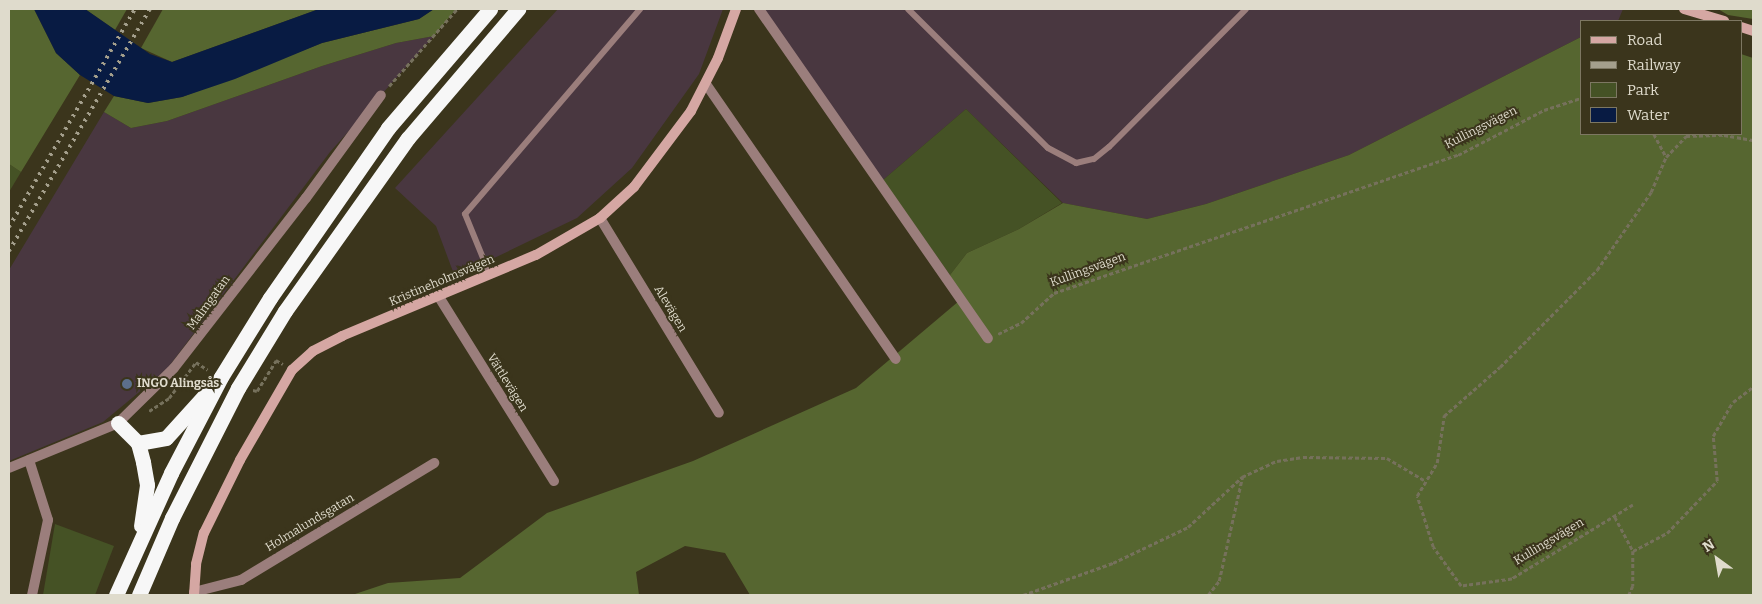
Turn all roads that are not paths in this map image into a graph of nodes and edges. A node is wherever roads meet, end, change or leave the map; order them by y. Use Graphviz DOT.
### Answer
graph roads {
  1 [pos="490,9"];
  2 [pos="518,9"];
  3 [pos="640,9"];
  4 [pos="736,9"];
  5 [pos="759,9"];
  6 [pos="908,9"];
  7 [pos="1246,9"];
  8 [pos="1684,9"];
  9 [pos="1721,20"];
  10 [pos="706,84"];
  11 [pos="381,95"];
  12 [pos="600,218"];
  13 [pos="490,275"];
  14 [pos="439,297"];
  15 [pos="988,338"];
  16 [pos="896,359"];
  17 [pos="215,374"];
  18 [pos="719,413"];
  19 [pos="118,423"];
  20 [pos="138,442"];
  21 [pos="29,460"];
  22 [pos="434,463"];
  23 [pos="9,468"];
  24 [pos="554,481"];
  25 [pos="139,541"];
  26 [pos="194,594"];
  27 [pos="32,595"];
  28 [pos="116,595"];
  29 [pos="139,595"];
  1 -- 17 [label="highway"];
  2 -- 29 [label="highway"];
  3 -- 13 [label="lane"];
  4 -- 10 [label="street, Kristineholmsvägen"];
  5 -- 15 [label="street"];
  6 -- 7 [label="lane"];
  8 -- 9 [label="street"];
  10 -- 12 [label="street, Kristineholmsvägen"];
  10 -- 16 [label="street"];
  11 -- 19 [label="street, Malmgatan"];
  12 -- 13 [label="street, Kristineholmsvägen"];
  12 -- 18 [label="street, Alevägen"];
  13 -- 14 [label="street, Kristineholmsvägen"];
  14 -- 24 [label="street, Vättlevägen"];
  14 -- 26 [label="street, Kristineholmsvägen"];
  17 -- 20 [label="highway"];
  17 -- 25 [label="highway"];
  19 -- 20 [label="highway"];
  19 -- 21 [label="street, Malmgatan"];
  20 -- 25 [label="highway"];
  21 -- 23 [label="street, Malmgatan"];
  21 -- 27 [label="street"];
  22 -- 26 [label="street, Holmalundsgatan"];
  25 -- 28 [label="highway"];
}
